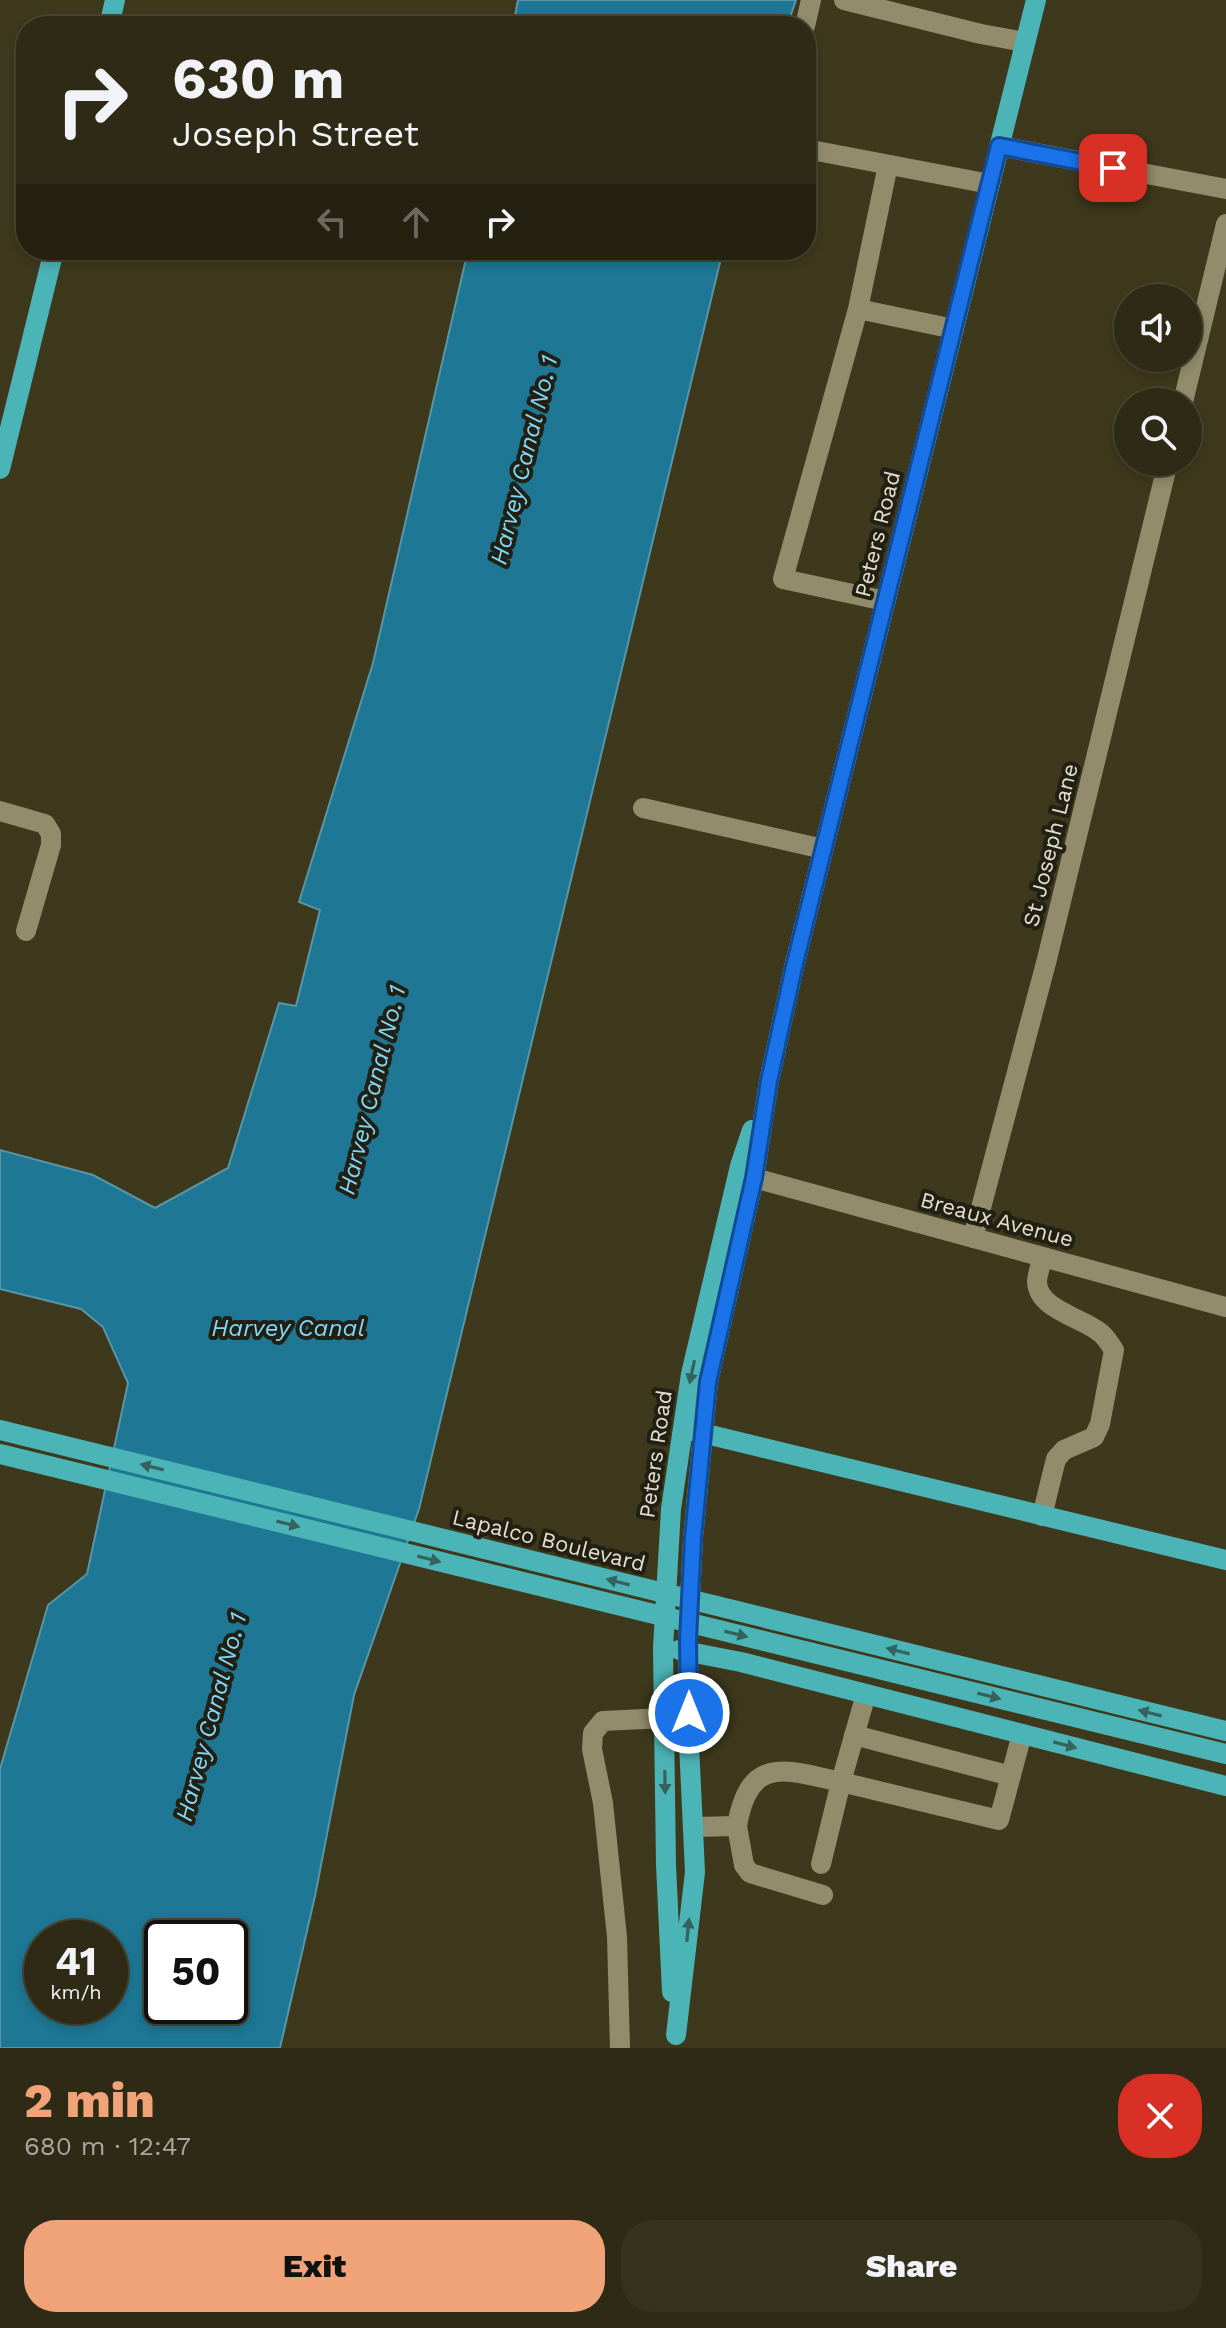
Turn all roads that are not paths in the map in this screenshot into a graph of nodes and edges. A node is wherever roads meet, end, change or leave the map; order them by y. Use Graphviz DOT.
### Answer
graph roads {
  1 [pos="844,0"];
  2 [pos="1036,0"];
  3 [pos="1025,42"];
  4 [pos="999,146"];
  5 [pos="816,151"];
  6 [pos="888,165"];
  7 [pos="990,184"];
  8 [pos="1226,189"];
  9 [pos="1226,224"];
  10 [pos="52,260"];
  11 [pos="858,309"];
  12 [pos="954,329"];
  13 [pos="1186,388"];
  14 [pos="0,469"];
  15 [pos="1165,476"];
  16 [pos="885,601"];
  17 [pos="643,808"];
  18 [pos="0,811"];
  19 [pos="823,849"];
  20 [pos="26,931"];
  21 [pos="769,1081"];
  22 [pos="754,1178"];
  23 [pos="973,1238"];
  24 [pos="1043,1257"];
  25 [pos="1226,1307"];
  26 [pos="682,1428"];
  27 [pos="0,1430"];
  28 [pos="704,1433"];
  29 [pos="0,1454"];
  30 [pos="1042,1516"];
  31 [pos="1226,1560"];
  32 [pos="663,1648"];
  33 [pos="689,1652"];
  34 [pos="866,1694"];
  35 [pos="664,1718"];
  36 [pos="1226,1731"];
  37 [pos="1022,1734"];
  38 [pos="854,1735"];
  39 [pos="1226,1754"];
  40 [pos="1011,1776"];
  41 [pos="841,1782"];
  42 [pos="1226,1786"];
  43 [pos="737,1826"];
  44 [pos="693,1827"];
  45 [pos="821,1864"];
  46 [pos="823,1895"];
  47 [pos="677,2041"];
  48 [pos="620,2048"];
  1 -- 3 [label="street"];
  2 -- 3 [label="main road, Peters Road"];
  3 -- 4 [label="main road, Peters Road"];
  4 -- 7 [label="main road, Peters Road"];
  4 -- 8 [label="street"];
  5 -- 6 [label="street"];
  6 -- 7 [label="street"];
  6 -- 11 [label="street"];
  7 -- 12 [label="main road, Peters Road"];
  9 -- 13 [label="street"];
  10 -- 14 [label="main road"];
  11 -- 12 [label="street"];
  11 -- 16 [label="street"];
  12 -- 16 [label="main road, Peters Road"];
  15 -- 23 [label="street, St Joseph Lane"];
  16 -- 19 [label="main road, Peters Road"];
  17 -- 19 [label="street"];
  18 -- 20 [label="street"];
  19 -- 21 [label="main road, Peters Road"];
  21 -- 22 [label="main road, Peters Road"];
  21 -- 26 [label="main road, Peters Road, one-way"];
  22 -- 23 [label="street, Breaux Avenue"];
  22 -- 28 [label="main road, Peters Road"];
  23 -- 24 [label="street, Breaux Avenue"];
  24 -- 25 [label="street, Breaux Avenue"];
  24 -- 30 [label="street"];
  26 -- 28 [label="main road"];
  26 -- 32 [label="main road, Peters Road"];
  36 -- 27 [label="main road, Lapalco Boulevard, one-way"];
  28 -- 30 [label="main road"];
  28 -- 33 [label="main road, Peters Road"];
  29 -- 39 [label="main road, one-way"];
  30 -- 31 [label="main road"];
  32 -- 33 [label="main road"];
  32 -- 35 [label="main road, Peters Road"];
  33 -- 34 [label="main road"];
  33 -- 44 [label="main road, Peters Road"];
  34 -- 37 [label="main road"];
  34 -- 38 [label="street"];
  35 -- 47 [label="main road, Peters Road, one-way"];
  35 -- 48 [label="street"];
  37 -- 40 [label="street"];
  37 -- 42 [label="main road, one-way"];
  38 -- 40 [label="street"];
  38 -- 41 [label="street"];
  40 -- 41 [label="street"];
  41 -- 43 [label="street"];
  41 -- 45 [label="street"];
  43 -- 44 [label="street"];
  43 -- 46 [label="street"];
  47 -- 44 [label="main road, Peters Road, one-way"];
}
